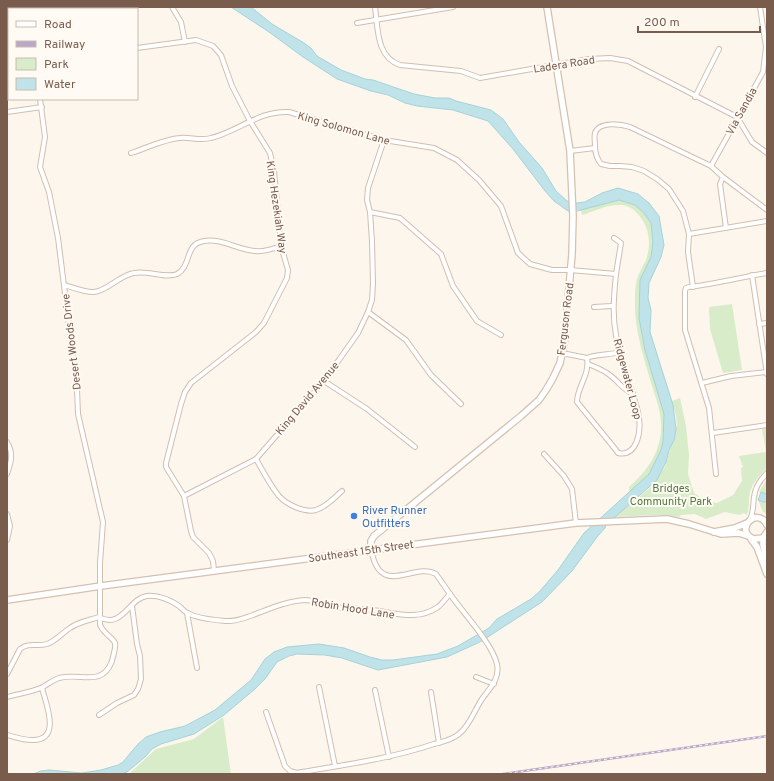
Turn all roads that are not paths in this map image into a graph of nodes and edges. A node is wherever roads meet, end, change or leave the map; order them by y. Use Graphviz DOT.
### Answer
graph roads {
  1 [pos="172,7"];
  2 [pos="375,7"];
  3 [pos="453,7"];
  4 [pos="546,7"];
  5 [pos="760,7"];
  6 [pos="377,20"];
  7 [pos="357,23"];
  8 [pos="185,42"];
  9 [pos="138,48"];
  10 [pos="719,49"];
  11 [pos="556,65"];
  12 [pos="765,72"];
  13 [pos="695,96"];
  14 [pos="40,100"];
  15 [pos="42,107"];
  16 [pos="7,112"];
  17 [pos="737,117"];
  18 [pos="250,121"];
  19 [pos="384,140"];
  20 [pos="595,148"];
  21 [pos="570,151"];
  22 [pos="131,153"];
  23 [pos="767,153"];
  24 [pos="711,166"];
  25 [pos="723,177"];
  26 [pos="767,210"];
  27 [pos="370,212"];
  28 [pos="767,221"];
  29 [pos="726,228"];
  30 [pos="689,234"];
  31 [pos="614,238"];
  32 [pos="282,246"];
  33 [pos="570,270"];
  34 [pos="767,273"];
  35 [pos="616,274"];
  36 [pos="752,275"];
  37 [pos="64,285"];
  38 [pos="693,287"];
  39 [pos="612,306"];
  40 [pos="594,307"];
  41 [pos="368,312"];
  42 [pos="767,323"];
  43 [pos="759,324"];
  44 [pos="500,335"];
  45 [pos="620,352"];
  46 [pos="562,353"];
  47 [pos="587,358"];
  48 [pos="588,364"];
  49 [pos="767,373"];
  50 [pos="324,381"];
  51 [pos="702,383"];
  52 [pos="632,394"];
  53 [pos="461,404"];
  54 [pos="767,425"];
  55 [pos="713,434"];
  56 [pos="7,442"];
  57 [pos="415,447"];
  58 [pos="544,454"];
  59 [pos="256,459"];
  60 [pos="767,473"];
  61 [pos="7,474"];
  62 [pos="716,474"];
  63 [pos="342,491"];
  64 [pos="184,496"];
  65 [pos="754,509"];
  66 [pos="7,514"];
  67 [pos="763,519"];
  68 [pos="748,522"];
  69 [pos="576,523"];
  70 [pos="767,525"];
  71 [pos="714,532"];
  72 [pos="766,534"];
  73 [pos="750,537"];
  74 [pos="7,540"];
  75 [pos="371,549"];
  76 [pos="767,561"];
  77 [pos="214,570"];
  78 [pos="767,574"];
  79 [pos="101,586"];
  80 [pos="450,594"];
  81 [pos="7,600"];
  82 [pos="132,606"];
  83 [pos="187,613"];
  84 [pos="99,617"];
  85 [pos="197,668"];
  86 [pos="7,674"];
  87 [pos="476,677"];
  88 [pos="494,684"];
  89 [pos="319,687"];
  90 [pos="42,688"];
  91 [pos="375,690"];
  92 [pos="431,692"];
  93 [pos="7,697"];
  94 [pos="266,712"];
  95 [pos="99,715"];
  96 [pos="7,735"];
  97 [pos="440,742"];
  98 [pos="389,757"];
  99 [pos="335,766"];
  1 -- 8 [label="street"];
  2 -- 6 [label="street, Ladera Road"];
  3 -- 6 [label="street"];
  4 -- 11 [label="main road, Ferguson Road"];
  5 -- 12 [label="street, Via Sandia"];
  6 -- 7 [label="street"];
  6 -- 11 [label="street, Ladera Road"];
  8 -- 9 [label="street, King Hezekiah Way"];
  8 -- 18 [label="street, King Hezekiah Way"];
  10 -- 13 [label="street"];
  11 -- 13 [label="street, Ladera Road"];
  11 -- 21 [label="main road, Ferguson Road"];
  12 -- 17 [label="street, Via Sandia"];
  13 -- 17 [label="street, Ladera Road"];
  14 -- 15 [label="street, Desert Woods Drive"];
  15 -- 16 [label="street"];
  15 -- 37 [label="street, Desert Woods Drive"];
  17 -- 23 [label="street"];
  17 -- 24 [label="street, Via Sandia"];
  18 -- 19 [label="street, King Solomon Lane"];
  18 -- 22 [label="street, King Solomon Lane"];
  18 -- 32 [label="street, King Hezekiah Way"];
  19 -- 27 [label="street, King David Avenue"];
  19 -- 33 [label="street, King Solomon Lane"];
  20 -- 21 [label="street"];
  20 -- 24 [label="street"];
  20 -- 30 [label="street"];
  21 -- 33 [label="main road, Ferguson Road"];
  24 -- 25 [label="street"];
  25 -- 26 [label="street"];
  25 -- 29 [label="street"];
  27 -- 41 [label="street, King David Avenue"];
  27 -- 44 [label="street"];
  28 -- 29 [label="street"];
  29 -- 30 [label="street"];
  30 -- 38 [label="street"];
  31 -- 35 [label="street, Ridgewater Loop"];
  32 -- 37 [label="street"];
  32 -- 64 [label="street, King Hezekiah Way"];
  33 -- 35 [label="street"];
  33 -- 46 [label="main road, Ferguson Road"];
  34 -- 36 [label="street"];
  35 -- 39 [label="street, Ridgewater Loop"];
  36 -- 38 [label="street"];
  36 -- 43 [label="street"];
  37 -- 79 [label="street, Desert Woods Drive"];
  38 -- 51 [label="street"];
  39 -- 40 [label="street"];
  39 -- 45 [label="street, Ridgewater Loop"];
  41 -- 50 [label="street, King David Avenue"];
  41 -- 53 [label="street"];
  42 -- 43 [label="street"];
  43 -- 49 [label="street"];
  45 -- 47 [label="street"];
  45 -- 52 [label="street, Ridgewater Loop"];
  46 -- 47 [label="street"];
  46 -- 75 [label="main road, Ferguson Road"];
  47 -- 48 [label="street, Ridgewater Loop"];
  48 -- 52 [label="street"];
  48 -- 52 [label="street, Ridgewater Loop"];
  49 -- 51 [label="street"];
  50 -- 57 [label="street"];
  50 -- 59 [label="street, King David Avenue"];
  51 -- 55 [label="street"];
  54 -- 55 [label="street"];
  55 -- 62 [label="street"];
  56 -- 61 [label="street"];
  58 -- 69 [label="street"];
  59 -- 63 [label="street"];
  59 -- 64 [label="street, King David Avenue"];
  60 -- 65 [label="street"];
  64 -- 77 [label="street, King Hezekiah Way"];
  65 -- 67 [label="street"];
  65 -- 68 [label="street"];
  66 -- 74 [label="street"];
  67 -- 68 [label="main road, Southeast 15th Street"];
  67 -- 70 [label="main road"];
  68 -- 71 [label="main road, Southeast 15th Street"];
  68 -- 73 [label="main road"];
  69 -- 71 [label="main road, Southeast 15th Street"];
  69 -- 75 [label="main road, Southeast 15th Street"];
  71 -- 73 [label="main road, Southeast 15th Street"];
  72 -- 73 [label="main road, Southeast 15th Street"];
  72 -- 76 [label="main road"];
  73 -- 78 [label="main road"];
  75 -- 77 [label="main road, Southeast 15th Street"];
  75 -- 80 [label="street"];
  77 -- 79 [label="main road, Southeast 15th Street"];
  79 -- 81 [label="main road, Southeast 15th Street"];
  79 -- 84 [label="street, Desert Woods Drive"];
  80 -- 83 [label="street, Robin Hood Lane"];
  80 -- 88 [label="street"];
  82 -- 83 [label="street, Robin Hood Lane"];
  82 -- 84 [label="street, Robin Hood Lane"];
  82 -- 95 [label="street"];
  83 -- 85 [label="street"];
  84 -- 86 [label="street, Robin Hood Lane"];
  84 -- 90 [label="street"];
  87 -- 88 [label="street"];
  88 -- 97 [label="street"];
  89 -- 99 [label="street"];
  90 -- 93 [label="street"];
  90 -- 96 [label="street"];
  91 -- 98 [label="street"];
  92 -- 97 [label="street"];
  94 -- 99 [label="street"];
  97 -- 98 [label="street"];
  98 -- 99 [label="street"];
}
